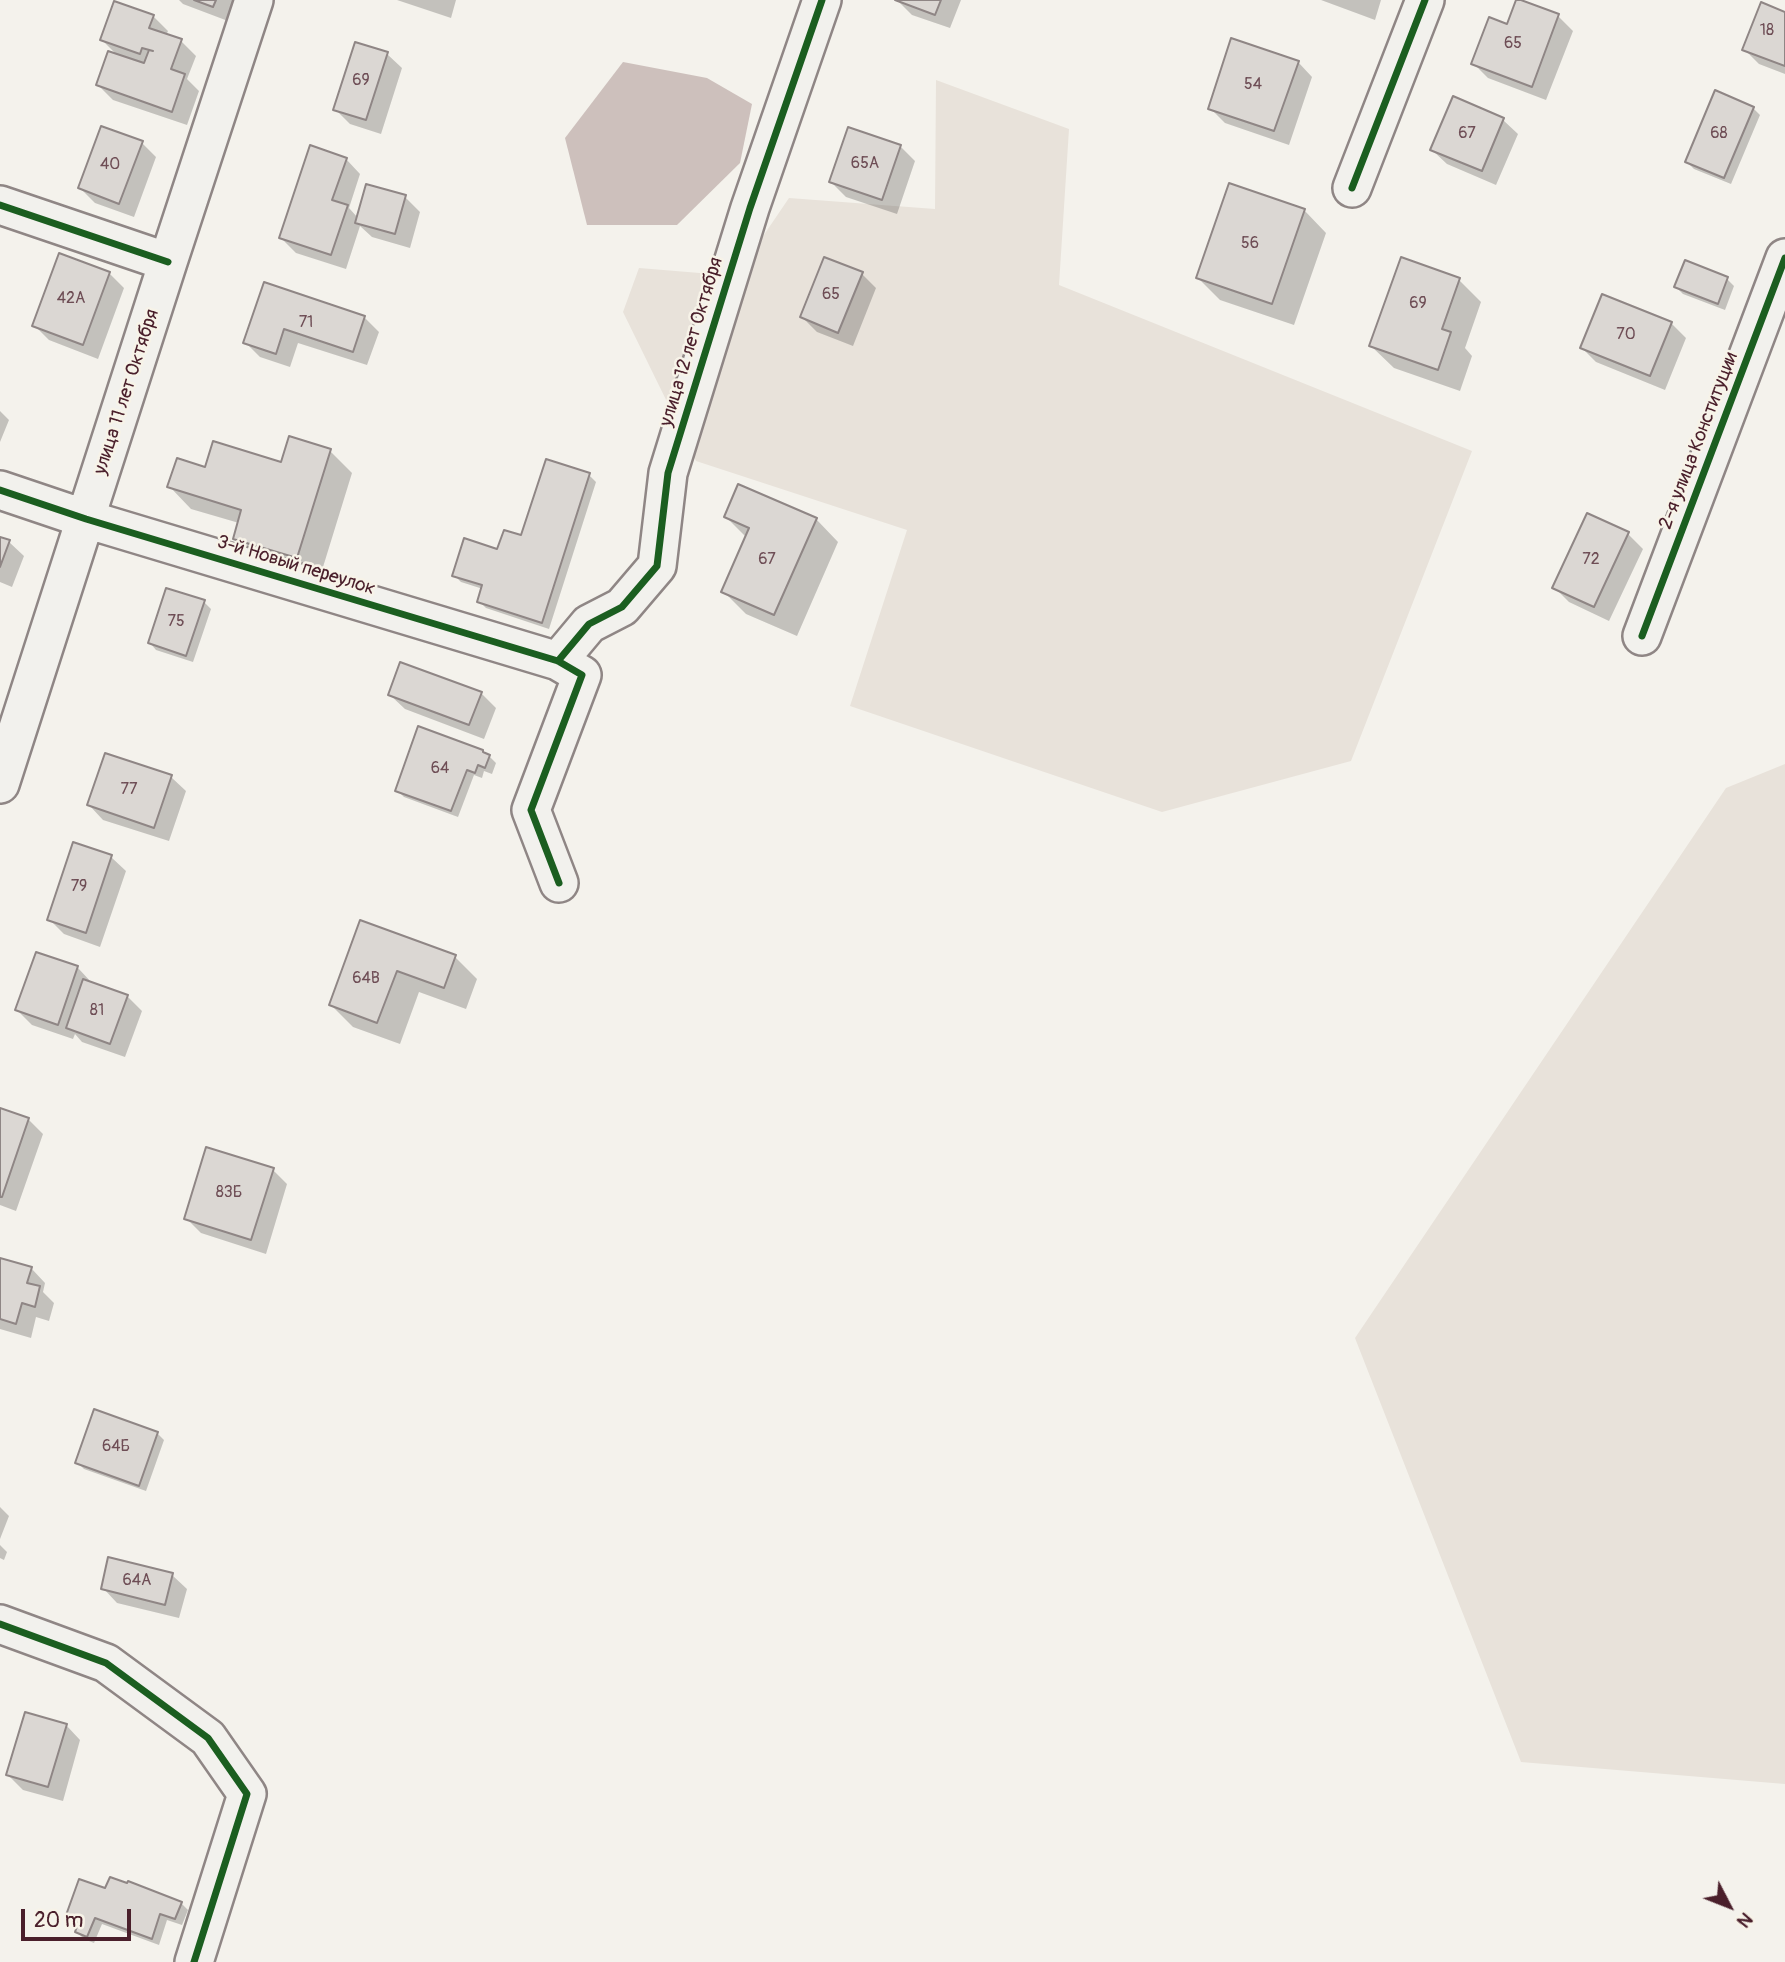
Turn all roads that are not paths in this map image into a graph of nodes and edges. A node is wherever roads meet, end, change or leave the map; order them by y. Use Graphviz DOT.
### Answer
graph roads {
  1 [pos="254,0"];
  2 [pos="822,0"];
  3 [pos="1425,0"];
  4 [pos="1352,188"];
  5 [pos="0,205"];
  6 [pos="1785,258"];
  7 [pos="168,262"];
  8 [pos="0,490"];
  9 [pos="86,519"];
  10 [pos="1642,636"];
  11 [pos="570,668"];
  12 [pos="0,784"];
  13 [pos="559,883"];
  14 [pos="0,1624"];
  15 [pos="194,1962"];
  1 -- 7 [label="street, улица 11 лет Октября"];
  2 -- 11 [label="street, улица 12 лет Октября"];
  3 -- 4 [label="street"];
  5 -- 7 [label="street"];
  6 -- 10 [label="street, 2-я улица Конституции"];
  7 -- 9 [label="street, улица 11 лет Октября"];
  8 -- 9 [label="street, 3-й Новый переулок"];
  9 -- 11 [label="street, 3-й Новый переулок"];
  9 -- 12 [label="street, улица 11 лет Октября"];
  11 -- 13 [label="street, улица 12 лет Октября"];
  14 -- 15 [label="street"];
}
